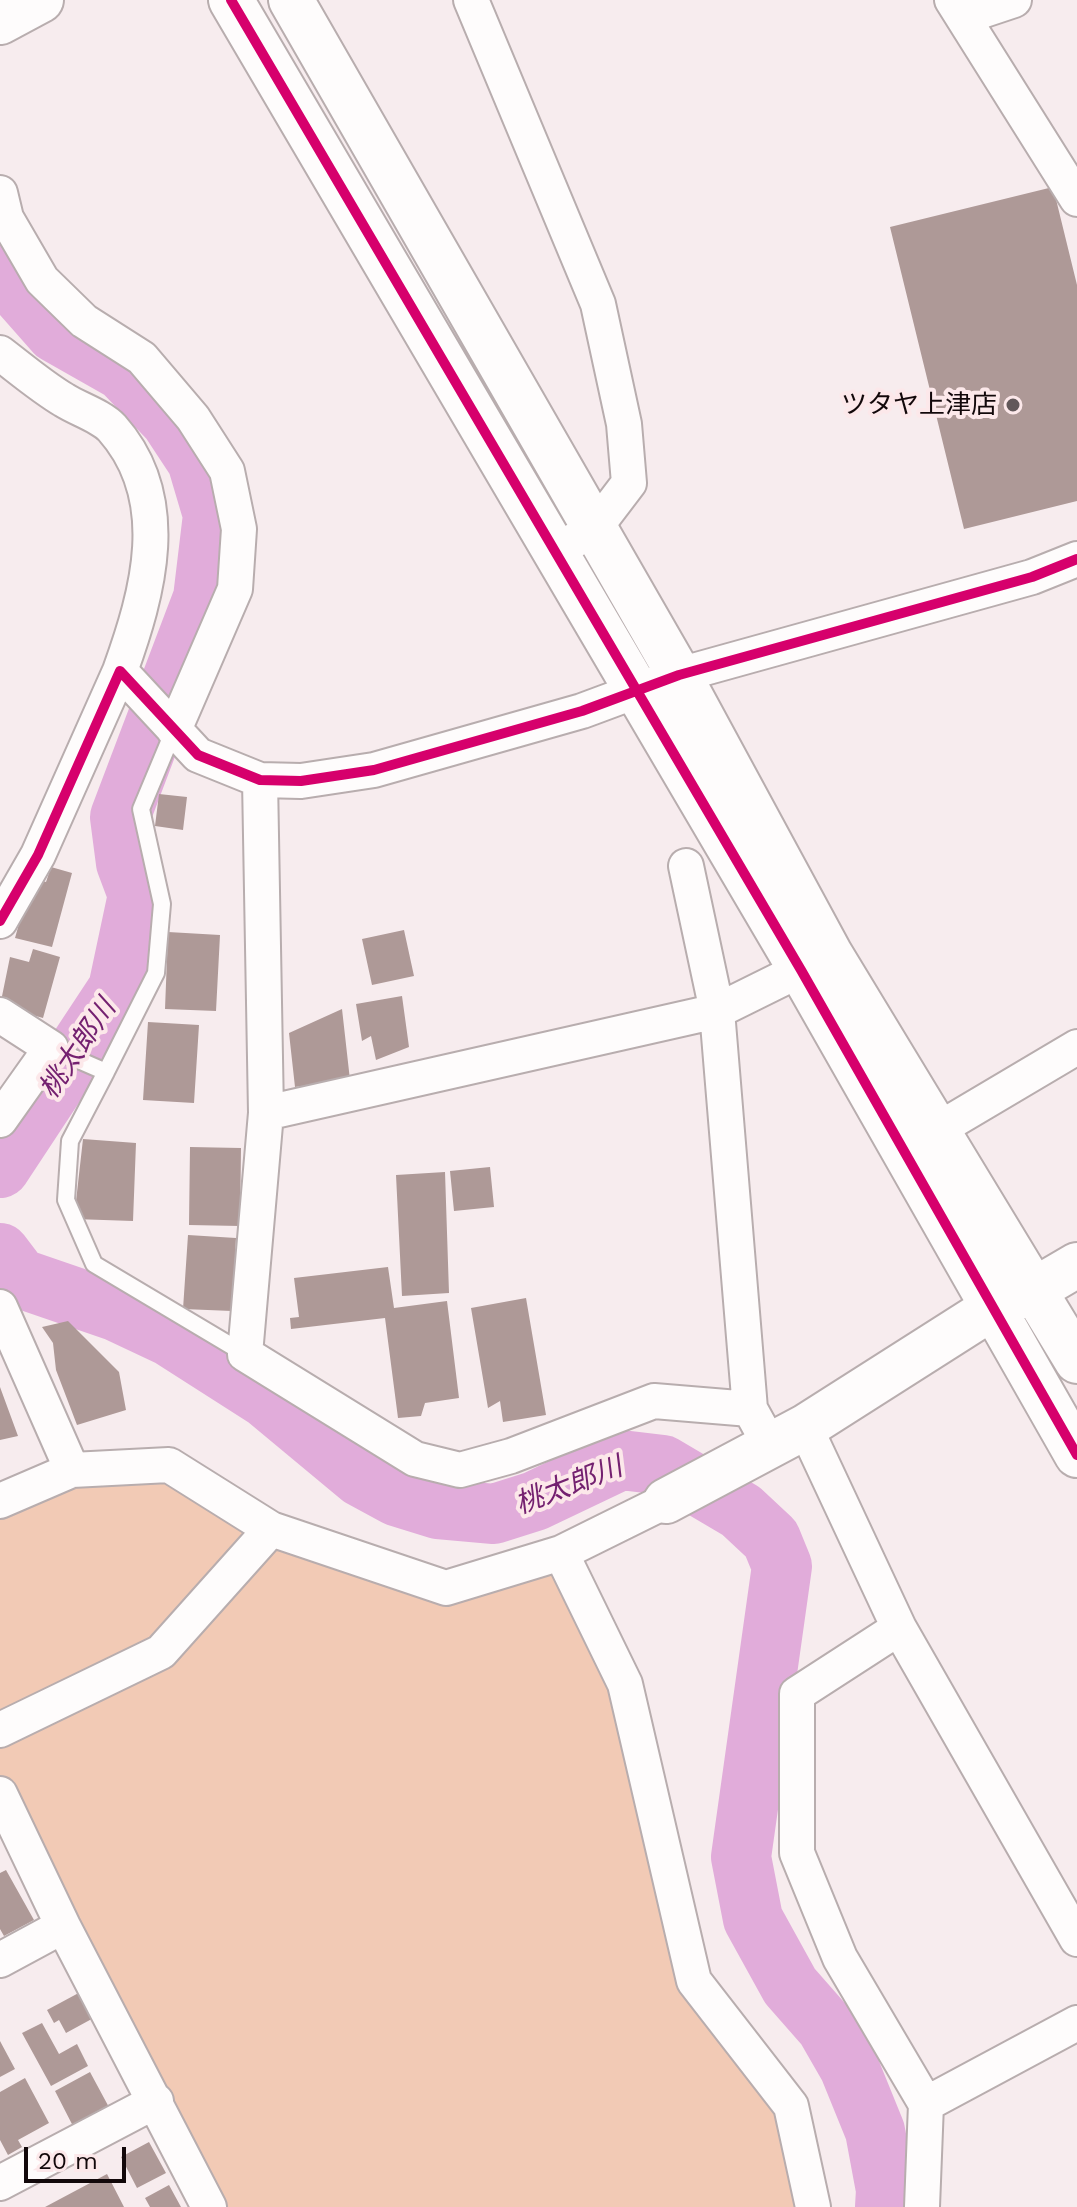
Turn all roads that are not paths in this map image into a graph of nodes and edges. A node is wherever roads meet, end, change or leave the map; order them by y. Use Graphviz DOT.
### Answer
graph roads {
  1 [pos="41,0"];
  2 [pos="231,0"];
  3 [pos="291,0"];
  4 [pos="471,0"];
  5 [pos="1014,0"];
  6 [pos="958,9"];
  7 [pos="0,22"];
  8 [pos="0,193"];
  9 [pos="1077,199"];
  10 [pos="0,353"];
  11 [pos="594,529"];
  12 [pos="556,551"];
  13 [pos="1077,559"];
  14 [pos="120,671"];
  15 [pos="679,675"];
  16 [pos="636,689"];
  17 [pos="174,730"];
  18 [pos="260,780"];
  19 [pos="686,866"];
  20 [pos="0,921"];
  21 [pos="816,962"];
  22 [pos="717,1011"];
  23 [pos="0,1015"];
  24 [pos="1077,1047"];
  25 [pos="51,1048"];
  26 [pos="106,1072"];
  27 [pos="266,1113"];
  28 [pos="0,1120"];
  29 [pos="937,1130"];
  30 [pos="1077,1265"];
  31 [pos="1036,1289"];
  32 [pos="0,1307"];
  33 [pos="992,1308"];
  34 [pos="245,1354"];
  35 [pos="1077,1361"];
  36 [pos="775,1426"];
  37 [pos="1077,1455"];
  38 [pos="72,1470"];
  39 [pos="0,1501"];
  40 [pos="666,1501"];
  41 [pos="271,1529"];
  42 [pos="561,1553"];
  43 [pos="899,1628"];
  44 [pos="0,1730"];
  45 [pos="0,1794"];
  46 [pos="63,1926"];
  47 [pos="1077,1939"];
  48 [pos="0,1960"];
  49 [pos="1077,2023"];
  50 [pos="156,2101"];
  51 [pos="926,2104"];
  52 [pos="0,2183"];
  53 [pos="209,2207"];
  54 [pos="813,2207"];
  55 [pos="922,2207"];
  1 -- 7 [label="main road"];
  2 -- 12 [label="main road"];
  3 -- 11 [label="main road"];
  4 -- 11 [label="street"];
  5 -- 6 [label="street"];
  6 -- 9 [label="street"];
  8 -- 17 [label="street"];
  10 -- 14 [label="street"];
  11 -- 12 [label="street"];
  11 -- 15 [label="main road"];
  12 -- 16 [label="main road"];
  13 -- 15 [label="street"];
  14 -- 17 [label="street"];
  14 -- 20 [label="street"];
  15 -- 16 [label="street"];
  15 -- 21 [label="main road"];
  16 -- 18 [label="street"];
  16 -- 21 [label="main road"];
  17 -- 18 [label="street"];
  17 -- 26 [label="lane"];
  18 -- 27 [label="street"];
  19 -- 22 [label="street"];
  21 -- 22 [label="street"];
  21 -- 29 [label="main road"];
  21 -- 33 [label="main road"];
  22 -- 27 [label="street"];
  22 -- 36 [label="street"];
  23 -- 25 [label="street"];
  24 -- 29 [label="street"];
  25 -- 26 [label="lane"];
  25 -- 28 [label="street"];
  26 -- 34 [label="lane"];
  27 -- 34 [label="street"];
  29 -- 31 [label="main road"];
  30 -- 31 [label="main road"];
  31 -- 33 [label="main road"];
  31 -- 35 [label="main road"];
  32 -- 38 [label="street"];
  33 -- 36 [label="main road"];
  33 -- 37 [label="main road"];
  34 -- 36 [label="street"];
  36 -- 40 [label="main road"];
  36 -- 43 [label="street"];
  38 -- 39 [label="street"];
  38 -- 41 [label="street"];
  40 -- 42 [label="street"];
  41 -- 42 [label="street"];
  41 -- 44 [label="street"];
  42 -- 54 [label="street"];
  43 -- 47 [label="street"];
  43 -- 51 [label="street"];
  45 -- 46 [label="street"];
  46 -- 48 [label="street"];
  46 -- 50 [label="street"];
  49 -- 51 [label="street"];
  50 -- 52 [label="street"];
  50 -- 53 [label="street"];
  51 -- 55 [label="street"];
}
